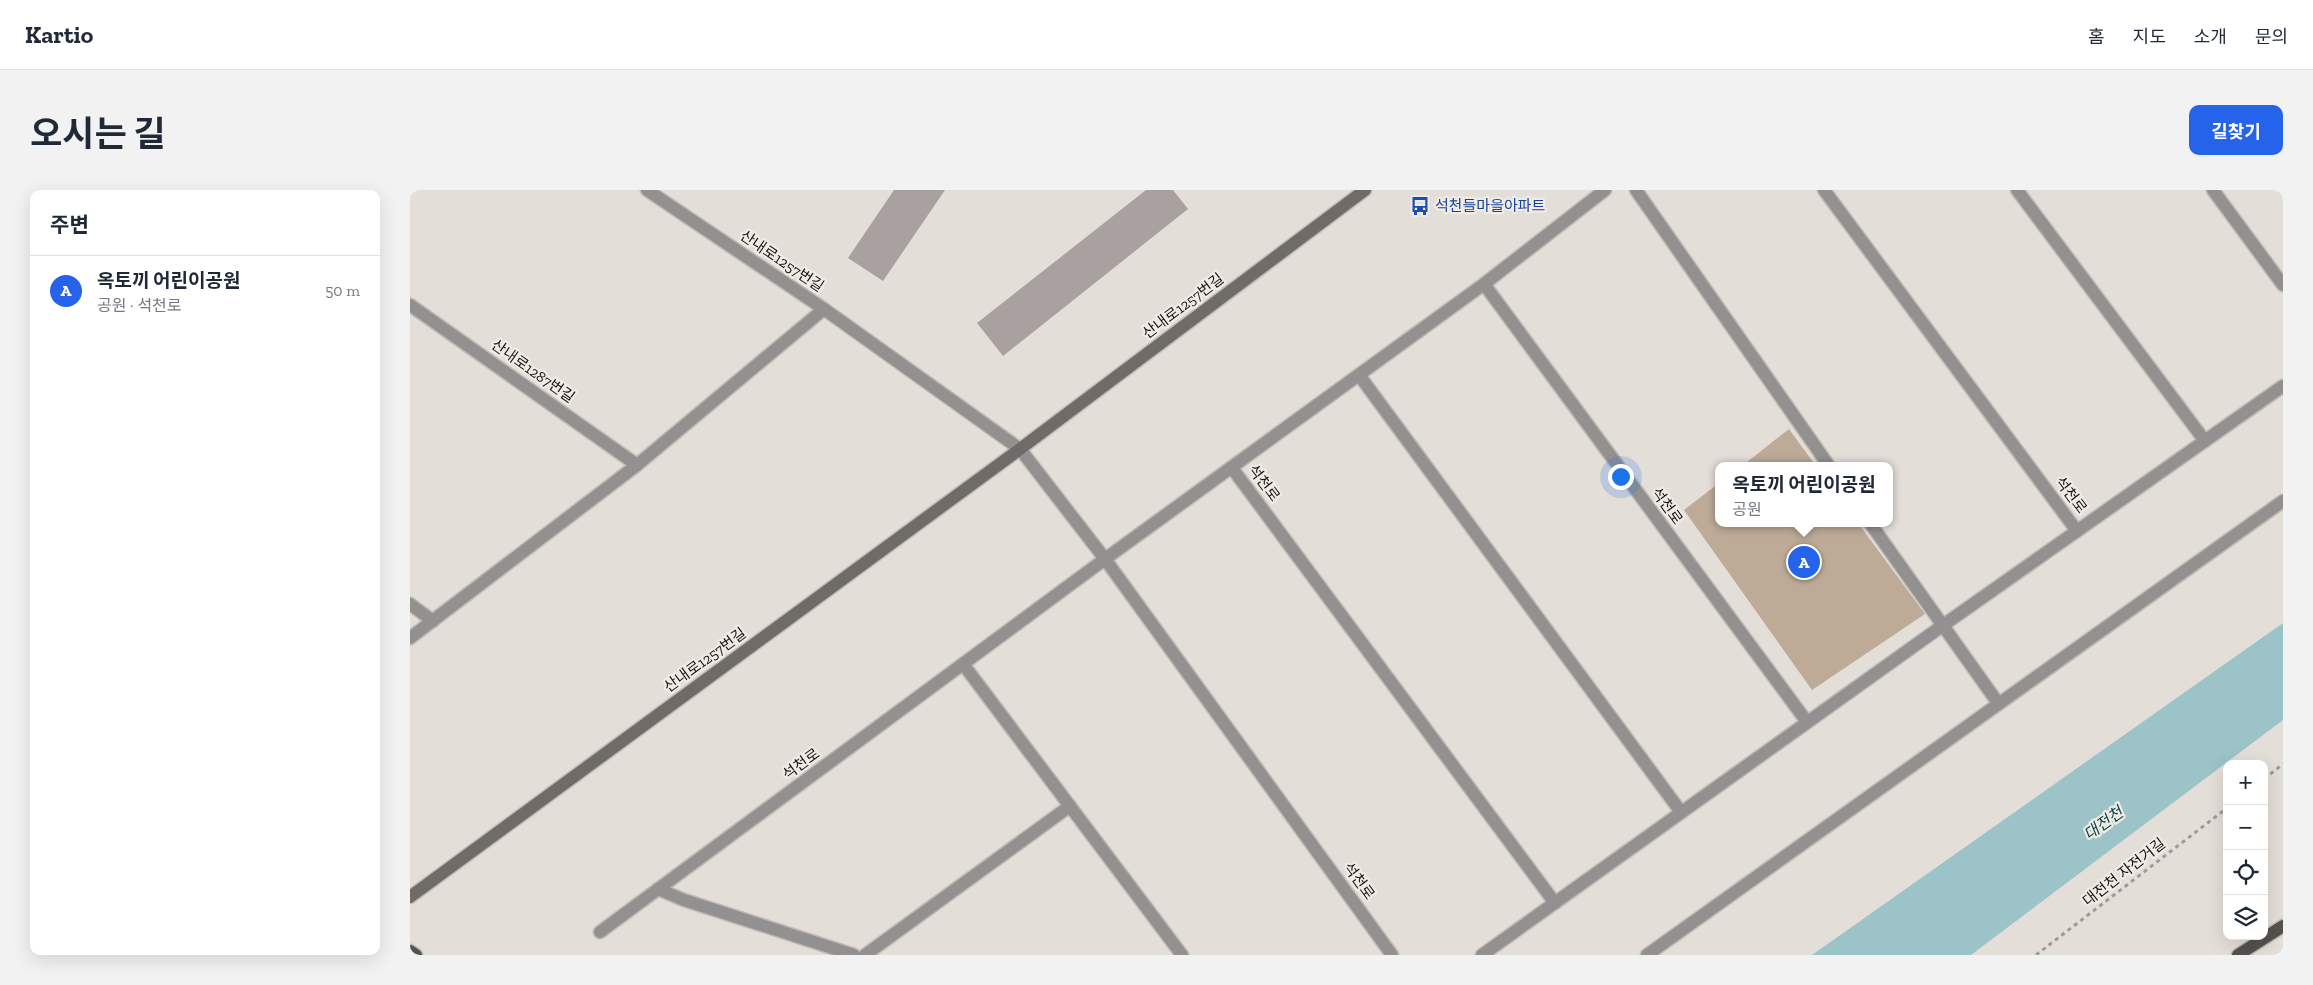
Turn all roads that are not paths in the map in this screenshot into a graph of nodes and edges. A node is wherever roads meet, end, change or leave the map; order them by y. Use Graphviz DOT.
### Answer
graph roads {
  1 [pos="647,190"];
  2 [pos="1365,190"];
  3 [pos="1605,190"];
  4 [pos="1636,190"];
  5 [pos="1824,190"];
  6 [pos="2017,190"];
  7 [pos="2214,190"];
  8 [pos="1484,284"];
  9 [pos="2283,285"];
  10 [pos="410,305"];
  11 [pos="824,310"];
  12 [pos="1358,375"];
  13 [pos="2283,386"];
  14 [pos="2205,441"];
  15 [pos="1020,449"];
  16 [pos="1826,462"];
  17 [pos="637,465"];
  18 [pos="1232,468"];
  19 [pos="2283,501"];
  20 [pos="1873,527"];
  21 [pos="2077,531"];
  22 [pos="1105,559"];
  23 [pos="410,604"];
  24 [pos="433,620"];
  25 [pos="1942,626"];
  26 [pos="410,638"];
  27 [pos="964,664"];
  28 [pos="1998,703"];
  29 [pos="1807,722"];
  30 [pos="1070,806"];
  31 [pos="1681,812"];
  32 [pos="658,889"];
  33 [pos="410,898"];
  34 [pos="1555,903"];
  35 [pos="2283,926"];
  36 [pos="600,932"];
  37 [pos="410,951"];
  38 [pos="416,955"];
  39 [pos="854,955"];
  40 [pos="865,955"];
  41 [pos="1182,955"];
  42 [pos="1392,955"];
  43 [pos="1482,955"];
  44 [pos="1647,955"];
  45 [pos="2238,955"];
  1 -- 11 [label="street, 산내로1257번길"];
  2 -- 15 [label="main road, 산내로1257번길"];
  3 -- 8 [label="street"];
  4 -- 16 [label="street"];
  5 -- 21 [label="street, 석천로"];
  6 -- 14 [label="street"];
  7 -- 9 [label="street"];
  8 -- 12 [label="street"];
  8 -- 29 [label="street, 석천로"];
  10 -- 17 [label="street, 산내로1287번길"];
  11 -- 15 [label="street, 산내로1257번길"];
  11 -- 17 [label="street"];
  12 -- 18 [label="street"];
  12 -- 31 [label="street"];
  13 -- 14 [label="street, 석천로"];
  14 -- 21 [label="street, 석천로"];
  15 -- 22 [label="street, 석천로"];
  15 -- 33 [label="main road, 산내로1257번길"];
  17 -- 24 [label="street"];
  18 -- 22 [label="street"];
  18 -- 34 [label="street, 석천로"];
  19 -- 28 [label="street"];
  20 -- 25 [label="street"];
  21 -- 25 [label="street, 석천로"];
  22 -- 27 [label="street, 석천로"];
  22 -- 42 [label="street, 석천로"];
  23 -- 24 [label="street"];
  24 -- 26 [label="street"];
  25 -- 28 [label="street"];
  25 -- 29 [label="street, 석천로"];
  27 -- 30 [label="street"];
  27 -- 32 [label="street, 석천로"];
  28 -- 44 [label="street"];
  29 -- 31 [label="street, 석천로"];
  30 -- 40 [label="street"];
  30 -- 41 [label="street"];
  31 -- 34 [label="street, 석천로"];
  32 -- 36 [label="street, 석천로"];
  32 -- 39 [label="street"];
  34 -- 43 [label="street, 석천로"];
  35 -- 45 [label="main road"];
  37 -- 38 [label="main road"];
}
